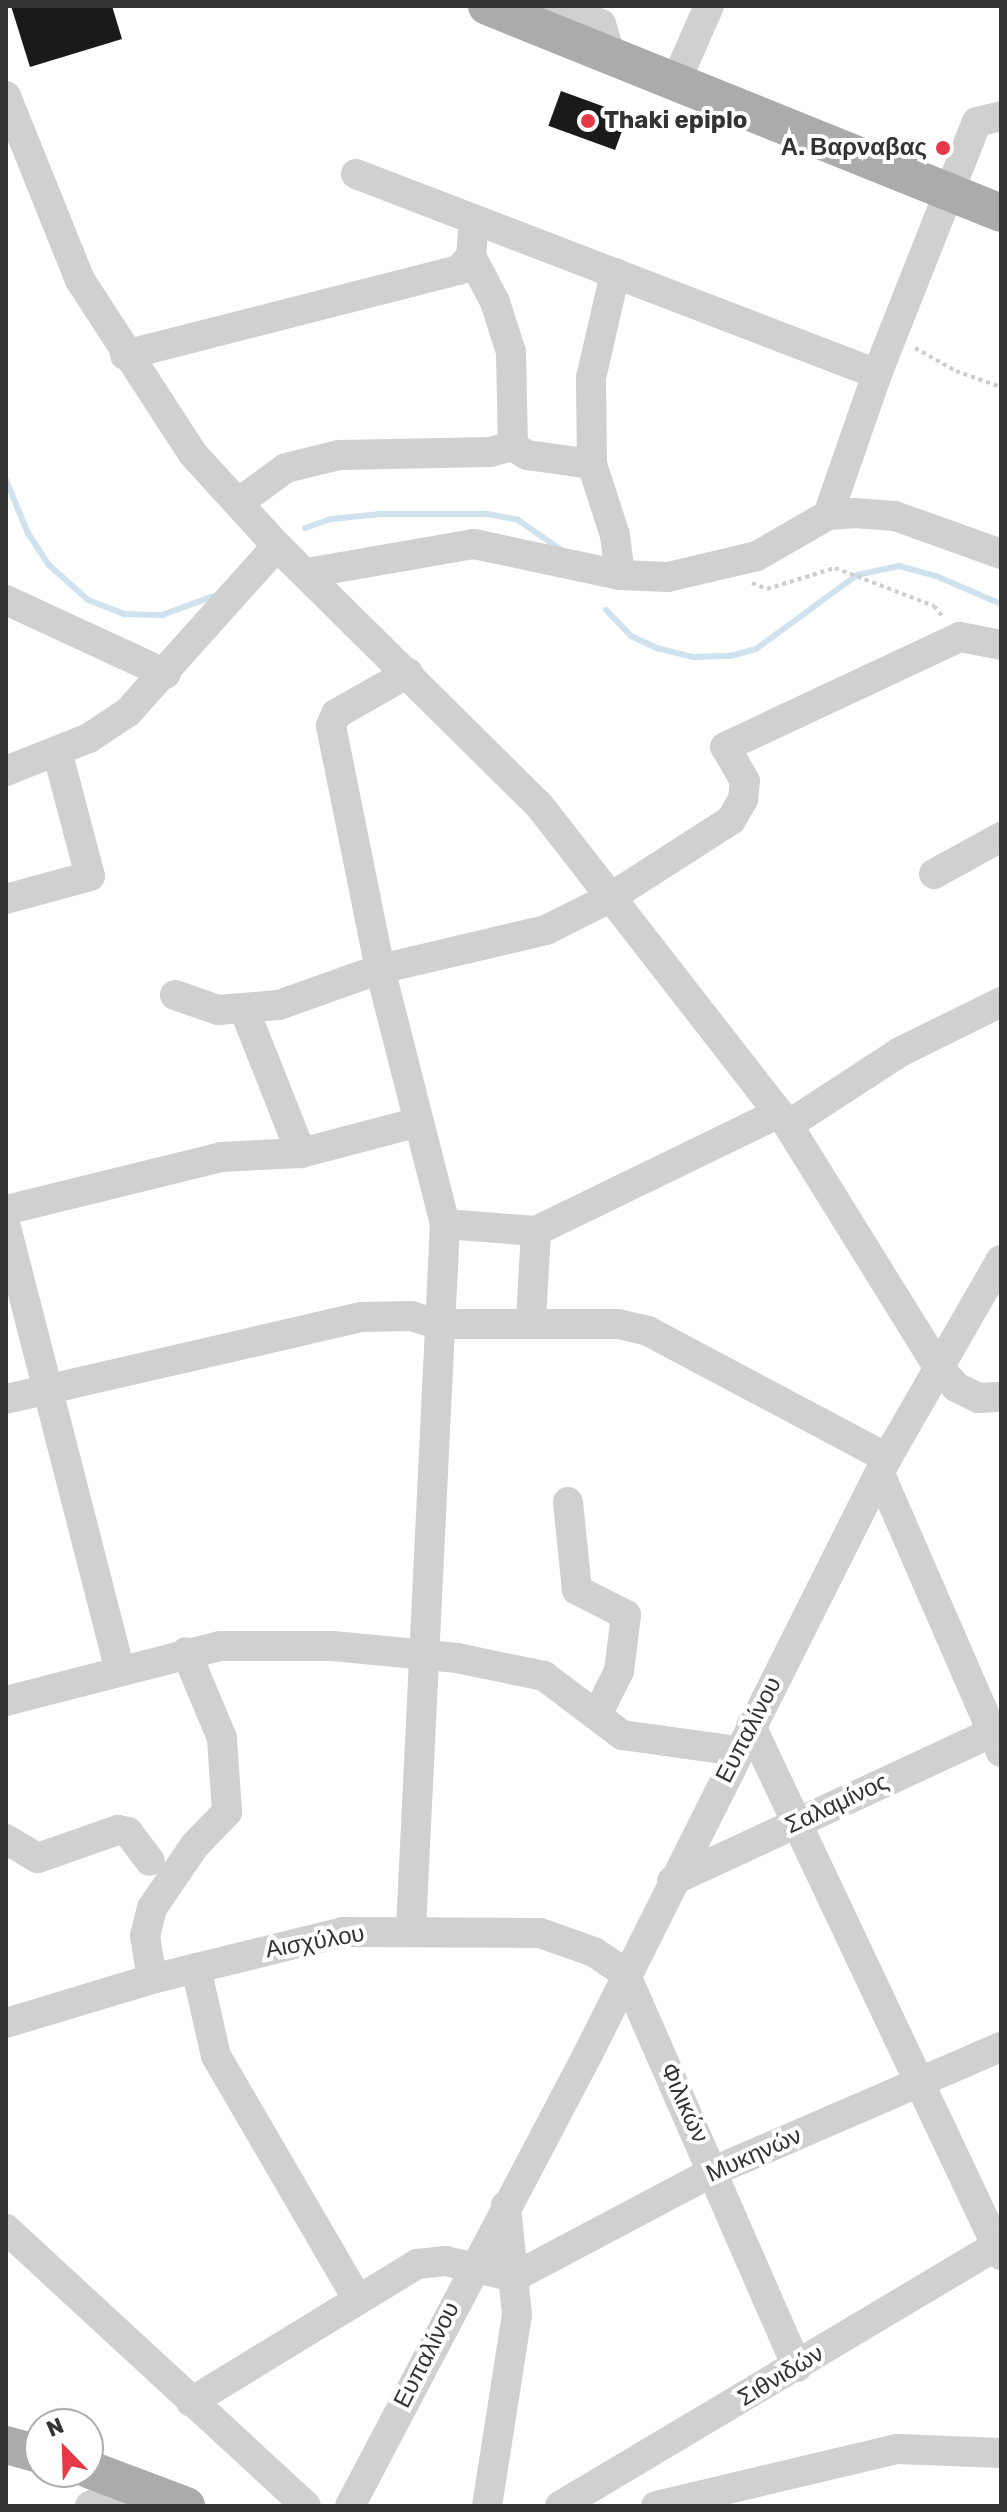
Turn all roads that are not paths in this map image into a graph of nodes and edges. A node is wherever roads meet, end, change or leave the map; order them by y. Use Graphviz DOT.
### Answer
graph roads {
  1 [pos="487,6"];
  2 [pos="709,6"];
  3 [pos="676,81"];
  4 [pos="6,96"];
  5 [pos="1001,116"];
  6 [pos="356,174"];
  7 [pos="951,189"];
  8 [pos="1001,213"];
  9 [pos="474,221"];
  10 [pos="471,256"];
  11 [pos="615,273"];
  12 [pos="125,355"];
  13 [pos="877,374"];
  14 [pos="513,446"];
  15 [pos="592,464"];
  16 [pos="238,503"];
  17 [pos="828,515"];
  18 [pos="277,546"];
  19 [pos="1001,554"];
  20 [pos="307,573"];
  21 [pos="620,575"];
  22 [pos="6,600"];
  23 [pos="1001,645"];
  24 [pos="408,673"];
  25 [pos="166,674"];
  26 [pos="57,751"];
  27 [pos="6,771"];
  28 [pos="1001,837"];
  29 [pos="934,874"];
  30 [pos="6,899"];
  31 [pos="608,899"];
  32 [pos="380,969"];
  33 [pos="175,995"];
  34 [pos="1001,1002"];
  35 [pos="244,1009"];
  36 [pos="784,1119"];
  37 [pos="419,1122"];
  38 [pos="301,1153"];
  39 [pos="6,1210"];
  40 [pos="445,1224"];
  41 [pos="6,1227"];
  42 [pos="536,1231"];
  43 [pos="10,1258"];
  44 [pos="1001,1260"];
  45 [pos="531,1320"];
  46 [pos="438,1324"];
  47 [pos="937,1365"];
  48 [pos="45,1390"];
  49 [pos="1001,1397"];
  50 [pos="6,1399"];
  51 [pos="884,1466"];
  52 [pos="568,1502"];
  53 [pos="186,1652"];
  54 [pos="424,1655"];
  55 [pos="120,1670"];
  56 [pos="6,1701"];
  57 [pos="597,1715"];
  58 [pos="998,1737"];
  59 [pos="745,1739"];
  60 [pos="798,1822"];
  61 [pos="6,1839"];
  62 [pos="150,1861"];
  63 [pos="672,1881"];
  64 [pos="411,1930"];
  65 [pos="196,1968"];
  66 [pos="625,1973"];
  67 [pos="152,1979"];
  68 [pos="6,2023"];
  69 [pos="1001,2047"];
  70 [pos="918,2083"];
  71 [pos="714,2171"];
  72 [pos="506,2206"];
  73 [pos="6,2229"];
  74 [pos="1000,2248"];
  75 [pos="472,2266"];
  76 [pos="514,2277"];
  77 [pos="358,2300"];
  78 [pos="797,2367"];
  79 [pos="191,2402"];
  80 [pos="1001,2453"];
  81 [pos="93,2496"];
  82 [pos="186,2506"];
  83 [pos="306,2506"];
  84 [pos="350,2506"];
  85 [pos="487,2506"];
  86 [pos="560,2506"];
  87 [pos="656,2506"];
  1 -- 3 [label="main road"];
  2 -- 3 [label="street"];
  3 -- 7 [label="main road"];
  4 -- 12 [label="street"];
  5 -- 7 [label="street"];
  6 -- 9 [label="street"];
  7 -- 8 [label="main road"];
  7 -- 13 [label="street"];
  9 -- 10 [label="street"];
  9 -- 11 [label="street"];
  10 -- 12 [label="street"];
  10 -- 14 [label="street"];
  11 -- 13 [label="street"];
  11 -- 15 [label="street"];
  12 -- 16 [label="street"];
  13 -- 17 [label="street"];
  14 -- 15 [label="street"];
  14 -- 16 [label="street"];
  15 -- 21 [label="street"];
  16 -- 18 [label="street"];
  17 -- 19 [label="street"];
  17 -- 21 [label="street"];
  18 -- 20 [label="street"];
  18 -- 25 [label="street"];
  20 -- 21 [label="street"];
  20 -- 24 [label="street"];
  22 -- 25 [label="street"];
  23 -- 31 [label="street"];
  24 -- 31 [label="street"];
  24 -- 32 [label="street"];
  25 -- 26 [label="street"];
  26 -- 27 [label="street"];
  26 -- 30 [label="street"];
  28 -- 29 [label="street"];
  31 -- 32 [label="street"];
  31 -- 36 [label="street"];
  32 -- 35 [label="street"];
  32 -- 37 [label="street"];
  33 -- 35 [label="street"];
  34 -- 36 [label="street"];
  35 -- 38 [label="street"];
  36 -- 42 [label="street"];
  36 -- 47 [label="street"];
  37 -- 38 [label="street"];
  37 -- 40 [label="street"];
  38 -- 39 [label="street"];
  40 -- 42 [label="street"];
  40 -- 46 [label="street"];
  41 -- 43 [label="street"];
  42 -- 45 [label="street"];
  43 -- 48 [label="street"];
  44 -- 47 [label="street, Ευπαλίνου"];
  45 -- 46 [label="street"];
  45 -- 51 [label="street"];
  46 -- 48 [label="street"];
  46 -- 54 [label="street"];
  47 -- 49 [label="street"];
  47 -- 51 [label="street, Ευπαλίνου"];
  48 -- 50 [label="street"];
  48 -- 55 [label="street"];
  51 -- 58 [label="street"];
  51 -- 59 [label="street, Ευπαλίνου"];
  52 -- 57 [label="street"];
  53 -- 54 [label="street"];
  53 -- 55 [label="street"];
  53 -- 67 [label="street"];
  54 -- 57 [label="street"];
  54 -- 64 [label="street"];
  55 -- 56 [label="street"];
  57 -- 59 [label="street"];
  58 -- 60 [label="street, Σαλαμίνος"];
  59 -- 60 [label="street"];
  59 -- 63 [label="street, Ευπαλίνου"];
  60 -- 63 [label="street, Σαλαμίνος"];
  60 -- 70 [label="street"];
  61 -- 62 [label="street"];
  63 -- 66 [label="street, Ευπαλίνου"];
  64 -- 65 [label="street, Αισχύλου"];
  64 -- 66 [label="street, Αισχύλου"];
  65 -- 67 [label="street, Αισχύλου"];
  65 -- 77 [label="street"];
  66 -- 71 [label="street, Φιλικών"];
  66 -- 72 [label="street, Ευπαλίνου"];
  67 -- 68 [label="street, Αισχύλου"];
  69 -- 70 [label="street, Μυκηνών"];
  70 -- 71 [label="street, Μυκηνών"];
  70 -- 74 [label="street"];
  71 -- 76 [label="street, Μυκηνών"];
  71 -- 78 [label="street, Φιλικών"];
  72 -- 75 [label="street, Ευπαλίνου"];
  72 -- 76 [label="street"];
  73 -- 79 [label="street"];
  74 -- 78 [label="street, Σιθνιδών"];
  75 -- 76 [label="street"];
  75 -- 77 [label="street"];
  75 -- 84 [label="street, Ευπαλίνου"];
  76 -- 85 [label="street"];
  77 -- 79 [label="street"];
  78 -- 86 [label="street, Σιθνιδών"];
  79 -- 83 [label="street"];
  80 -- 87 [label="street"];
  81 -- 82 [label="main road"];
}
